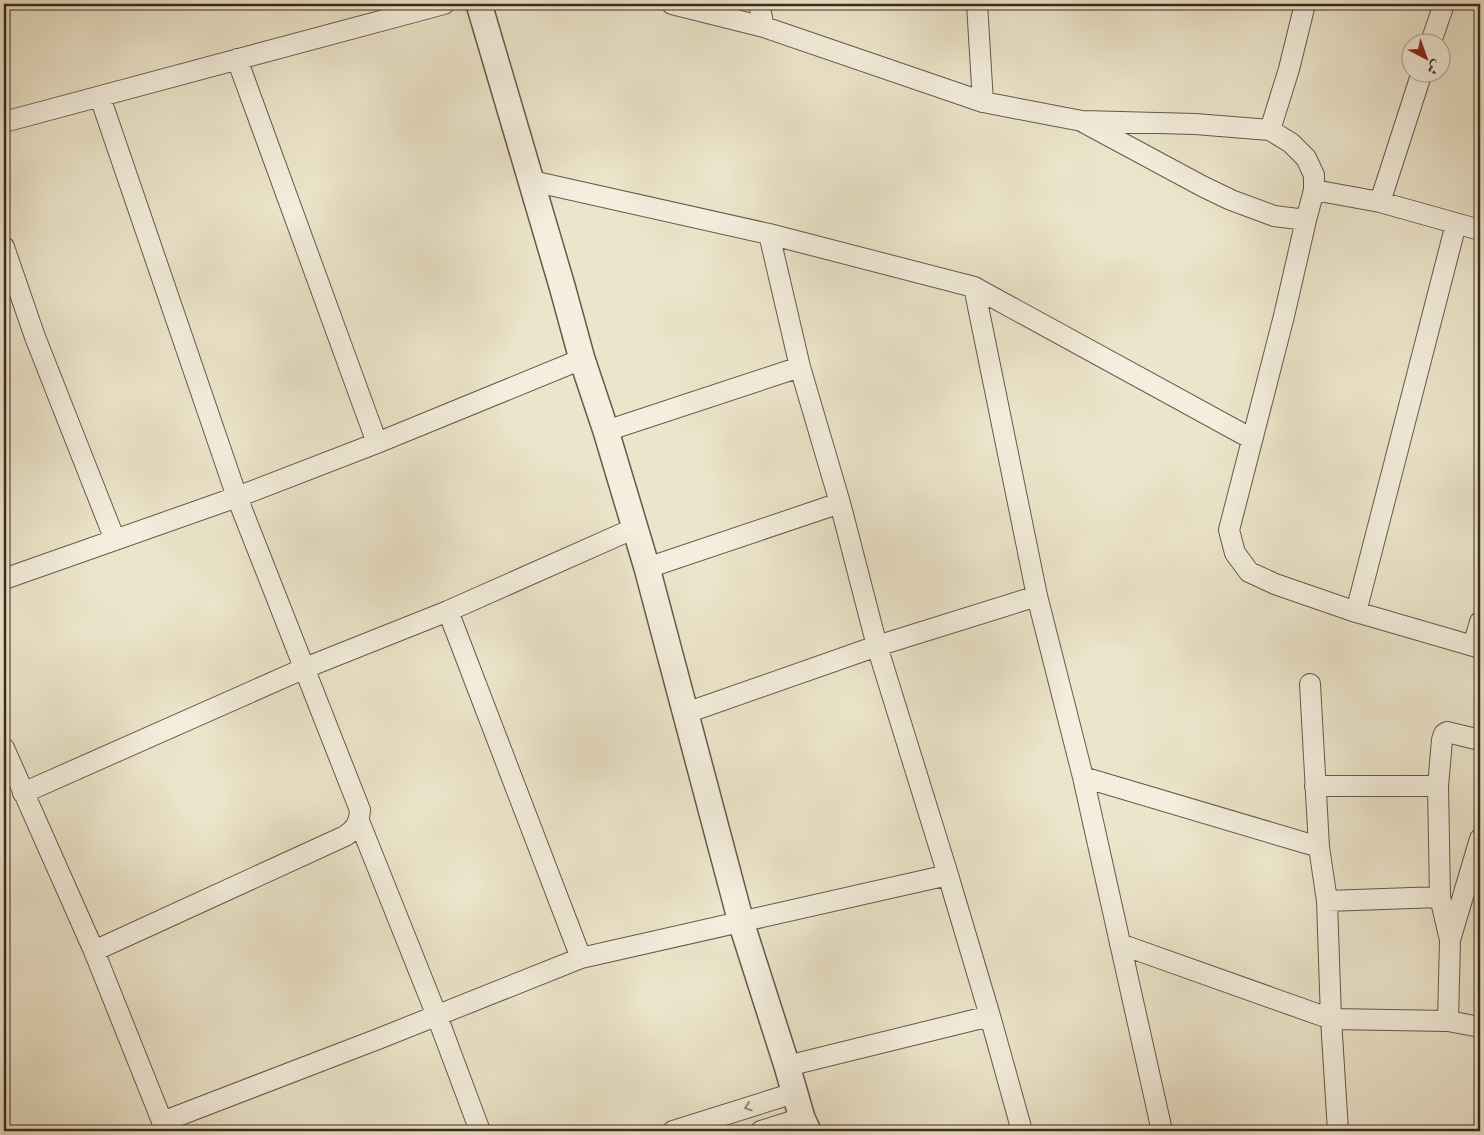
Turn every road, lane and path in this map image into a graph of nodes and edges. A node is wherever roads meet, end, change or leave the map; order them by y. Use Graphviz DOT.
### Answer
graph roads {
  1 [pos="444,4"];
  2 [pos="479,4"];
  3 [pos="672,4"];
  4 [pos="759,4"];
  5 [pos="976,4"];
  6 [pos="1305,4"];
  7 [pos="1444,4"];
  8 [pos="764,27"];
  9 [pos="1434,32"];
  10 [pos="237,59"];
  11 [pos="1419,82"];
  12 [pos="100,97"];
  13 [pos="983,102"];
  14 [pos="1082,121"];
  15 [pos="4,122"];
  16 [pos="1270,130"];
  17 [pos="532,181"];
  18 [pos="1314,190"];
  19 [pos="1380,202"];
  20 [pos="1306,220"];
  21 [pos="1456,224"];
  22 [pos="1480,230"];
  23 [pos="769,234"];
  24 [pos="4,247"];
  25 [pos="974,287"];
  26 [pos="582,359"];
  27 [pos="800,367"];
  28 [pos="606,431"];
  29 [pos="1252,439"];
  30 [pos="377,443"];
  31 [pos="237,497"];
  32 [pos="840,503"];
  33 [pos="636,528"];
  34 [pos="115,540"];
  35 [pos="647,568"];
  36 [pos="4,579"];
  37 [pos="1037,596"];
  38 [pos="448,611"];
  39 [pos="1356,612"];
  40 [pos="1480,622"];
  41 [pos="877,646"];
  42 [pos="1477,647"];
  43 [pos="305,668"];
  44 [pos="1310,684"];
  45 [pos="686,713"];
  46 [pos="1480,740"];
  47 [pos="4,748"];
  48 [pos="1083,777"];
  49 [pos="1315,786"];
  50 [pos="1438,786"];
  51 [pos="23,793"];
  52 [pos="359,821"];
  53 [pos="1480,839"];
  54 [pos="1319,847"];
  55 [pos="948,875"];
  56 [pos="1440,897"];
  57 [pos="1327,902"];
  58 [pos="741,922"];
  59 [pos="1450,940"];
  60 [pos="1120,944"];
  61 [pos="94,952"];
  62 [pos="581,958"];
  63 [pos="437,1016"];
  64 [pos="990,1016"];
  65 [pos="1331,1019"];
  66 [pos="1448,1021"];
  67 [pos="1480,1027"];
  68 [pos="787,1066"];
  69 [pos="794,1093"];
  70 [pos="805,1125"];
  71 [pos="164,1127"];
  72 [pos="480,1131"];
  73 [pos="674,1131"];
  74 [pos="761,1131"];
  75 [pos="1022,1131"];
  76 [pos="1162,1131"];
  77 [pos="1338,1131"];
  1 -- 10 [label="street"];
  2 -- 17 [label="street"];
  3 -- 8 [label="street"];
  4 -- 8 [label="street"];
  5 -- 13 [label="street"];
  6 -- 16 [label="street"];
  7 -- 9 [label="street"];
  8 -- 13 [label="street"];
  10 -- 12 [label="street"];
  10 -- 30 [label="street"];
  11 -- 19 [label="street"];
  12 -- 15 [label="street"];
  12 -- 31 [label="street"];
  13 -- 14 [label="street"];
  14 -- 16 [label="street"];
  14 -- 20 [label="street"];
  16 -- 18 [label="street"];
  17 -- 23 [label="street"];
  17 -- 26 [label="street"];
  18 -- 19 [label="street"];
  18 -- 20 [label="street"];
  19 -- 21 [label="street"];
  20 -- 29 [label="street"];
  21 -- 22 [label="street"];
  21 -- 39 [label="street"];
  23 -- 25 [label="street"];
  23 -- 27 [label="street"];
  24 -- 34 [label="street"];
  25 -- 29 [label="street"];
  25 -- 37 [label="street"];
  26 -- 28 [label="street"];
  26 -- 30 [label="street"];
  27 -- 28 [label="street"];
  27 -- 32 [label="street"];
  28 -- 33 [label="street"];
  29 -- 39 [label="street"];
  30 -- 31 [label="street"];
  31 -- 34 [label="street"];
  31 -- 43 [label="street"];
  32 -- 35 [label="street"];
  32 -- 41 [label="street"];
  33 -- 35 [label="street"];
  33 -- 38 [label="street"];
  34 -- 36 [label="street"];
  35 -- 45 [label="street"];
  37 -- 41 [label="street"];
  37 -- 48 [label="street"];
  38 -- 43 [label="street"];
  38 -- 62 [label="street"];
  39 -- 42 [label="street"];
  40 -- 42 [label="street"];
  41 -- 45 [label="street"];
  41 -- 55 [label="street"];
  43 -- 51 [label="street"];
  43 -- 52 [label="street"];
  44 -- 49 [label="street"];
  45 -- 58 [label="street"];
  46 -- 50 [label="street"];
  47 -- 51 [label="street"];
  48 -- 54 [label="street"];
  48 -- 60 [label="street"];
  49 -- 50 [label="street"];
  49 -- 54 [label="street"];
  50 -- 56 [label="street"];
  51 -- 61 [label="street"];
  52 -- 61 [label="street"];
  52 -- 63 [label="street"];
  53 -- 59 [label="street"];
  54 -- 57 [label="street"];
  55 -- 58 [label="street"];
  55 -- 64 [label="street"];
  56 -- 57 [label="street"];
  56 -- 59 [label="street"];
  57 -- 65 [label="street"];
  58 -- 62 [label="street"];
  58 -- 68 [label="street"];
  59 -- 66 [label="street"];
  60 -- 65 [label="street"];
  60 -- 76 [label="street"];
  61 -- 71 [label="street"];
  62 -- 63 [label="street"];
  63 -- 71 [label="street"];
  63 -- 72 [label="street"];
  64 -- 68 [label="street"];
  64 -- 75 [label="street"];
  65 -- 66 [label="street"];
  65 -- 77 [label="street"];
  66 -- 67 [label="street"];
  68 -- 69 [label="street"];
  69 -- 70 [label="street"];
  69 -- 73 [label="street, one-way"];
  70 -- 74 [label="street"];
}
